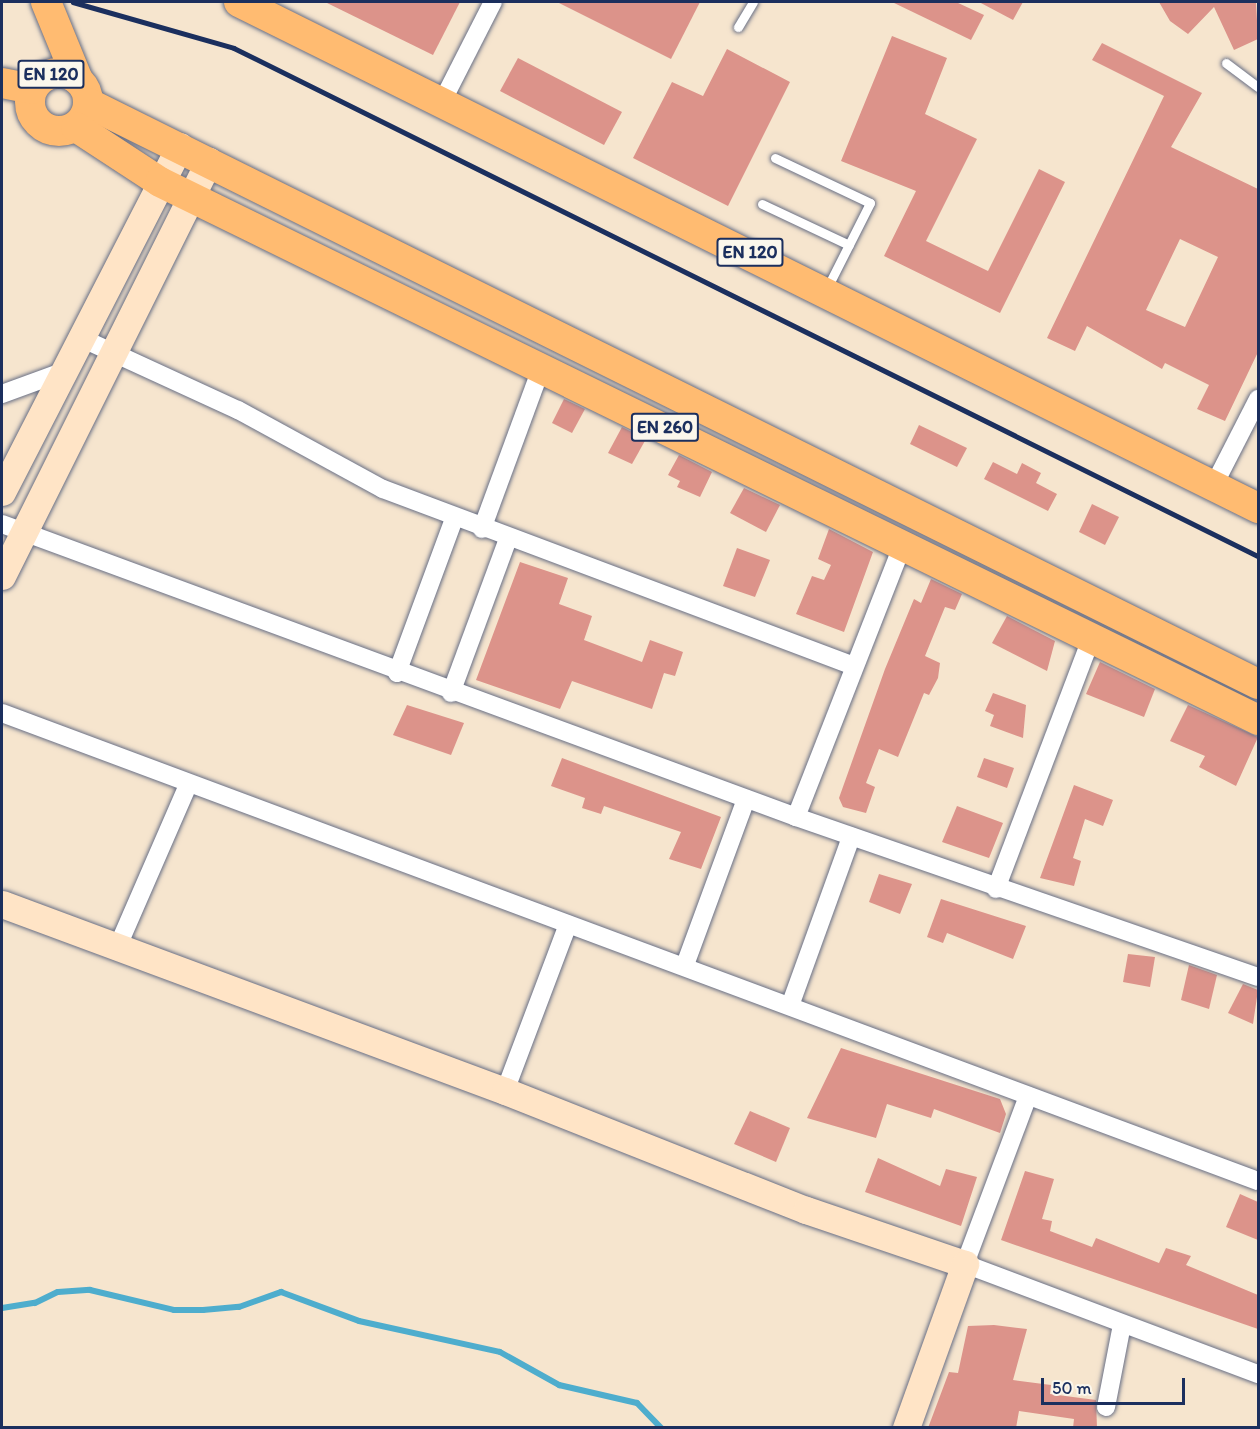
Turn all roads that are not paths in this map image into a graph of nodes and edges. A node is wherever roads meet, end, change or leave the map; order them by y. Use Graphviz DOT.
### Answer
graph roads {
  1 [pos="46,2"];
  2 [pos="239,2"];
  3 [pos="493,2"];
  4 [pos="753,2"];
  5 [pos="738,27"];
  6 [pos="1226,63"];
  7 [pos="2,83"];
  8 [pos="1258,87"];
  9 [pos="32,89"];
  10 [pos="443,100"];
  11 [pos="81,103"];
  12 [pos="180,146"];
  13 [pos="775,158"];
  14 [pos="209,161"];
  15 [pos="160,182"];
  16 [pos="193,195"];
  17 [pos="762,204"];
  18 [pos="849,245"];
  19 [pos="380,249"];
  20 [pos="364,281"];
  21 [pos="826,290"];
  22 [pos="79,338"];
  23 [pos="112,353"];
  24 [pos="541,369"];
  25 [pos="62,372"];
  26 [pos="2,394"];
  27 [pos="1258,399"];
  28 [pos="728,419"];
  29 [pos="712,449"];
  30 [pos="1214,485"];
  31 [pos="2,492"];
  32 [pos="1258,508"];
  33 [pos="454,519"];
  34 [pos="12,529"];
  35 [pos="482,530"];
  36 [pos="507,539"];
  37 [pos="902,547"];
  38 [pos="2,576"];
  39 [pos="1090,641"];
  40 [pos="854,666"];
  41 [pos="397,673"];
  42 [pos="1258,684"];
  43 [pos="451,693"];
  44 [pos="2,713"];
  45 [pos="1258,720"];
  46 [pos="188,785"];
  47 [pos="746,799"];
  48 [pos="796,817"];
  49 [pos="851,837"];
  50 [pos="996,889"];
  51 [pos="2,904"];
  52 [pos="568,924"];
  53 [pos="118,946"];
  54 [pos="685,965"];
  55 [pos="1258,977"];
  56 [pos="791,1003"];
  57 [pos="505,1091"];
  58 [pos="1028,1096"];
  59 [pos="1258,1181"];
  60 [pos="965,1264"];
  61 [pos="1122,1325"];
  62 [pos="1258,1374"];
  63 [pos="1106,1407"];
  64 [pos="906,1428"];
  1 -- 11 [label="main road, EN 120"];
  2 -- 10 [label="main road, EN 120"];
  3 -- 10 [label="street"];
  4 -- 5 [label="lane"];
  6 -- 8 [label="lane"];
  7 -- 9 [label="main road, EN 120"];
  9 -- 11 [label="main road, EN 120"];
  9 -- 11 [label="main road, EN 120"];
  10 -- 21 [label="main road, EN 120"];
  11 -- 12 [label="main road, EN 260"];
  11 -- 15 [label="main road, EN 260"];
  12 -- 14 [label="main road, EN 260"];
  12 -- 15 [label="street"];
  13 -- 18 [label="lane"];
  14 -- 16 [label="street"];
  14 -- 19 [label="main road, EN 260"];
  15 -- 16 [label="main road, EN 260"];
  15 -- 22 [label="street"];
  16 -- 20 [label="main road, EN 260"];
  16 -- 23 [label="street"];
  17 -- 18 [label="lane"];
  18 -- 21 [label="lane"];
  19 -- 20 [label="main road"];
  19 -- 28 [label="main road, EN 260"];
  20 -- 24 [label="main road, EN 260"];
  21 -- 30 [label="main road, EN 120"];
  22 -- 23 [label="street"];
  22 -- 25 [label="street"];
  23 -- 33 [label="street"];
  23 -- 34 [label="street"];
  24 -- 29 [label="main road, EN 260"];
  24 -- 35 [label="street"];
  25 -- 26 [label="street"];
  25 -- 31 [label="street"];
  27 -- 30 [label="street"];
  28 -- 29 [label="main road"];
  28 -- 42 [label="main road, EN 260"];
  29 -- 37 [label="main road, EN 260"];
  30 -- 32 [label="main road, EN 120"];
  33 -- 35 [label="street"];
  33 -- 41 [label="street"];
  34 -- 38 [label="street"];
  34 -- 41 [label="street"];
  35 -- 36 [label="street"];
  36 -- 40 [label="street"];
  36 -- 43 [label="street"];
  37 -- 39 [label="main road, EN 260"];
  37 -- 40 [label="street"];
  39 -- 45 [label="main road, EN 260"];
  39 -- 50 [label="street"];
  40 -- 48 [label="street"];
  41 -- 43 [label="street"];
  43 -- 47 [label="street"];
  44 -- 46 [label="street"];
  46 -- 52 [label="street"];
  46 -- 53 [label="street"];
  47 -- 48 [label="street"];
  47 -- 54 [label="street"];
  48 -- 49 [label="street"];
  49 -- 50 [label="street"];
  49 -- 56 [label="street"];
  50 -- 55 [label="street"];
  51 -- 53 [label="street"];
  52 -- 54 [label="street"];
  52 -- 57 [label="street"];
  53 -- 57 [label="street"];
  54 -- 56 [label="street"];
  56 -- 58 [label="street"];
  57 -- 60 [label="street"];
  58 -- 59 [label="street"];
  58 -- 60 [label="street"];
  60 -- 61 [label="street"];
  60 -- 64 [label="street"];
  61 -- 62 [label="street"];
  61 -- 63 [label="street"];
}
